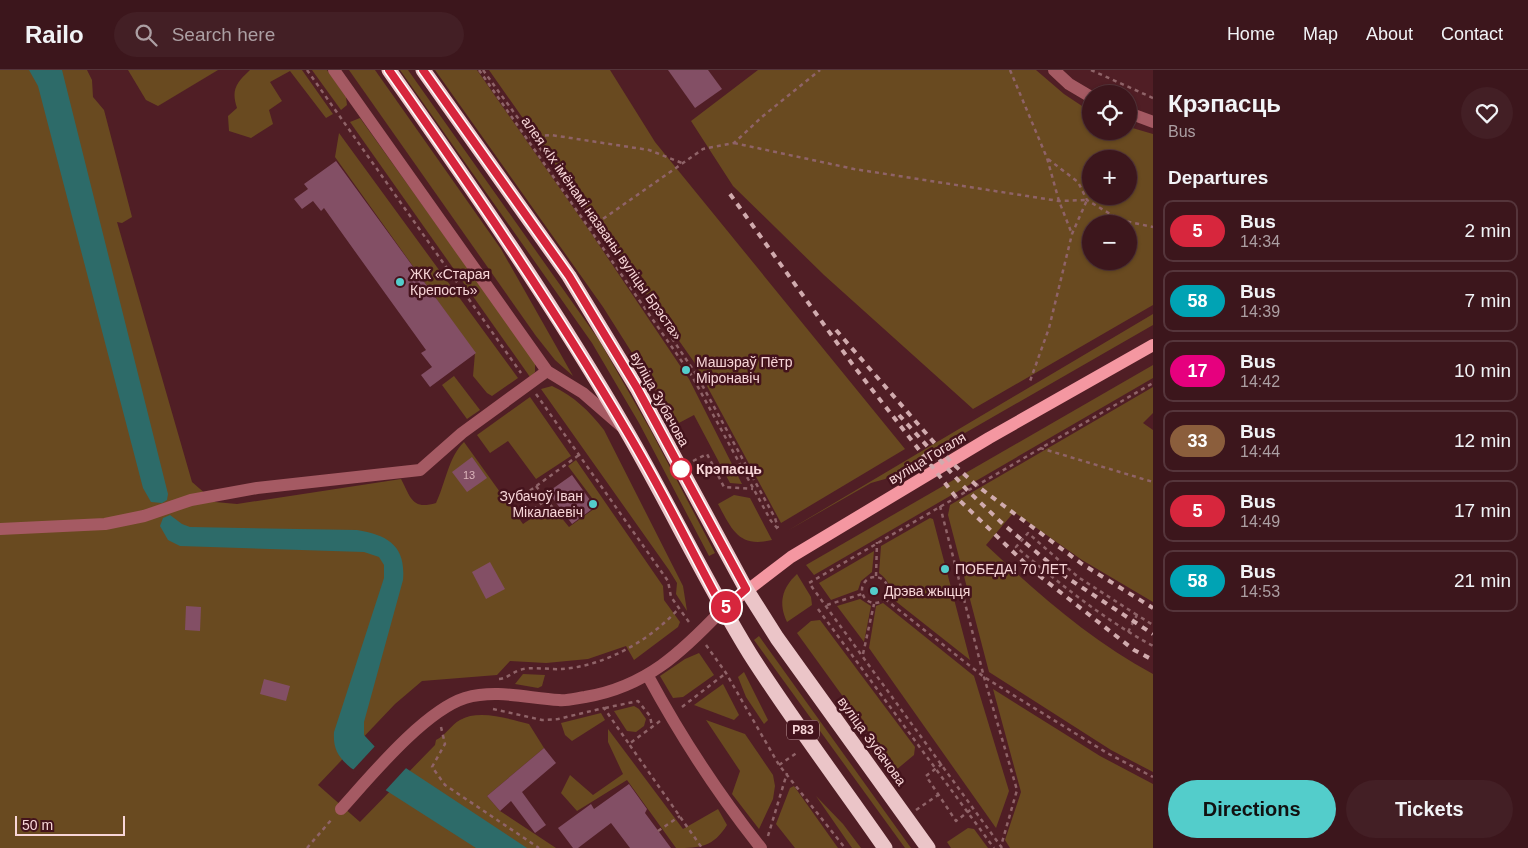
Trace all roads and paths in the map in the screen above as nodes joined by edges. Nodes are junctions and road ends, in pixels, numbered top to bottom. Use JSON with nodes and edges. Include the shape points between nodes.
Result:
{"nodes":[{"id":1,"x":307,"y":70,"type":"edge"},
{"id":2,"x":334,"y":70,"type":"edge"},
{"id":3,"x":389,"y":70,"type":"edge"},
{"id":4,"x":423,"y":70,"type":"edge"},
{"id":5,"x":481,"y":70,"type":"edge"},
{"id":6,"x":820,"y":70,"type":"edge"},
{"id":7,"x":1010,"y":70,"type":"edge"},
{"id":8,"x":1054,"y":70,"type":"edge"},
{"id":9,"x":1091,"y":70,"type":"edge"},
{"id":10,"x":1082,"y":92,"type":"edge"},
{"id":11,"x":1153,"y":98,"type":"edge"},
{"id":12,"x":1137,"y":116,"type":"edge"},
{"id":13,"x":1153,"y":122,"type":"edge"},
{"id":14,"x":528,"y":137,"type":"junction"},
{"id":15,"x":734,"y":143,"type":"junction"},
{"id":16,"x":1047,"y":158,"type":"junction"},
{"id":17,"x":682,"y":163,"type":"junction"},
{"id":18,"x":1082,"y":191,"type":"edge"},
{"id":19,"x":1082,"y":200,"type":"edge"},
{"id":20,"x":1059,"y":201,"type":"junction"},
{"id":21,"x":1084,"y":205,"type":"edge"},
{"id":22,"x":1094,"y":205,"type":"edge"},
{"id":23,"x":595,"y":224,"type":"junction"},
{"id":24,"x":1153,"y":227,"type":"edge"},
{"id":25,"x":590,"y":228,"type":"junction"},
{"id":26,"x":1072,"y":234,"type":"junction"},
{"id":27,"x":1153,"y":345,"type":"edge"},
{"id":28,"x":547,"y":372,"type":"junction"},
{"id":29,"x":1153,"y":383,"type":"edge"},
{"id":30,"x":529,"y":384,"type":"junction"},
{"id":31,"x":1029,"y":384,"type":"dead end"},
{"id":32,"x":627,"y":431,"type":"junction"},
{"id":33,"x":1040,"y":448,"type":"junction"},
{"id":34,"x":707,"y":454,"type":"dead end"},
{"id":35,"x":579,"y":455,"type":"junction"},
{"id":36,"x":1153,"y":482,"type":"edge"},
{"id":37,"x":536,"y":486,"type":"junction"},
{"id":38,"x":753,"y":488,"type":"junction"},
{"id":39,"x":517,"y":500,"type":"dead end"},
{"id":40,"x":546,"y":500,"type":"junction"},
{"id":41,"x":940,"y":506,"type":"junction"},
{"id":42,"x":560,"y":508,"type":"dead end"},
{"id":43,"x":527,"y":514,"type":"dead end"},
{"id":44,"x":0,"y":529,"type":"edge"},
{"id":45,"x":878,"y":542,"type":"junction"},
{"id":46,"x":876,"y":576,"type":"junction"},
{"id":47,"x":746,"y":589,"type":"junction"},
{"id":48,"x":862,"y":594,"type":"junction"},
{"id":49,"x":885,"y":599,"type":"junction"},
{"id":50,"x":874,"y":604,"type":"dead end"},
{"id":51,"x":827,"y":606,"type":"junction"},
{"id":52,"x":679,"y":608,"type":"junction"},
{"id":53,"x":723,"y":609,"type":"junction"},
{"id":54,"x":818,"y":609,"type":"dead end"},
{"id":55,"x":1137,"y":616,"type":"junction"},
{"id":56,"x":688,"y":622,"type":"dead end"},
{"id":57,"x":1153,"y":624,"type":"edge"},
{"id":58,"x":1128,"y":632,"type":"junction"},
{"id":59,"x":1153,"y":646,"type":"edge"},
{"id":60,"x":713,"y":655,"type":"dead end"},
{"id":61,"x":863,"y":655,"type":"junction"},
{"id":62,"x":726,"y":673,"type":"junction"},
{"id":63,"x":648,"y":676,"type":"junction"},
{"id":64,"x":984,"y":677,"type":"junction"},
{"id":65,"x":490,"y":680,"type":"dead end"},
{"id":66,"x":492,"y":708,"type":"dead end"},
{"id":67,"x":604,"y":708,"type":"junction"},
{"id":68,"x":669,"y":715,"type":"junction"},
{"id":69,"x":652,"y":726,"type":"junction"},
{"id":70,"x":436,"y":727,"type":"dead end"},
{"id":71,"x":812,"y":743,"type":"junction"},
{"id":72,"x":629,"y":744,"type":"junction"},
{"id":73,"x":942,"y":764,"type":"junction"},
{"id":74,"x":779,"y":766,"type":"junction"},
{"id":75,"x":936,"y":768,"type":"junction"},
{"id":76,"x":787,"y":773,"type":"junction"},
{"id":77,"x":1153,"y":777,"type":"edge"},
{"id":78,"x":938,"y":795,"type":"junction"},
{"id":79,"x":974,"y":808,"type":"junction"},
{"id":80,"x":341,"y":809,"type":"joint"},
{"id":81,"x":968,"y":812,"type":"junction"},
{"id":82,"x":680,"y":816,"type":"junction"},
{"id":83,"x":906,"y":817,"type":"junction"},
{"id":84,"x":658,"y":831,"type":"dead end"},
{"id":85,"x":764,"y":843,"type":"edge"},
{"id":86,"x":1002,"y":847,"type":"edge"},
{"id":87,"x":307,"y":848,"type":"edge"},
{"id":88,"x":539,"y":848,"type":"edge"},
{"id":89,"x":702,"y":848,"type":"edge"},
{"id":90,"x":845,"y":848,"type":"edge"},
{"id":91,"x":885,"y":848,"type":"edge"},
{"id":92,"x":928,"y":848,"type":"edge"},
{"id":93,"x":994,"y":848,"type":"edge"}],
"edges":[{"from":1,"to":30,"type":"path"},
{"from":2,"to":28,"type":"street"},
{"from":3,"to":32,"type":"highway","number":"Р83","via":[[498,227]]},
{"from":4,"to":47,"type":"highway","name":"вуліца Зубачова","number":"Р83","via":[[569,276],[637,388]]},
{"from":5,"to":14,"type":"path"},
{"from":6,"to":15,"type":"path"},
{"from":7,"to":16,"type":"path"},
{"from":8,"to":10,"type":"street"},
{"from":9,"to":11,"type":"path"},
{"from":12,"to":13,"type":"street"},
{"from":14,"to":17,"type":"path","via":[[551,135],[649,150]]},
{"from":14,"to":23,"type":"path"},
{"from":14,"to":25,"type":"path","name":"алея «Іх імёнамі названы вуліцы Брэста»"},
{"from":15,"to":17,"type":"path","via":[[703,148]]},
{"from":15,"to":20,"type":"path","via":[[854,169]]},
{"from":16,"to":18,"type":"path","via":[[1078,182]]},
{"from":16,"to":20,"type":"path"},
{"from":17,"to":23,"type":"path"},
{"from":19,"to":20,"type":"path"},
{"from":20,"to":26,"type":"path"},
{"from":21,"to":26,"type":"path"},
{"from":22,"to":24,"type":"path","via":[[1120,220]]},
{"from":23,"to":25,"type":"path"},
{"from":23,"to":38,"type":"path","name":"алея «Іх імёнамі названы вуліцы Брэста»","via":[[696,374],[778,529],[770,521]]},
{"from":25,"to":38,"type":"path","name":"алея «Іх імёнамі названы вуліцы Брэста»","via":[[692,376]]},
{"from":26,"to":31,"type":"path","via":[[1049,328]]},
{"from":27,"to":47,"type":"main road","name":"вуліца Гогаля","via":[[989,438],[791,557]]},
{"from":28,"to":30,"type":"street"},
{"from":28,"to":32,"type":"street","via":[[583,393]]},
{"from":29,"to":33,"type":"path"},
{"from":30,"to":35,"type":"path"},
{"from":30,"to":44,"type":"street","via":[[462,433],[420,470],[257,488],[190,500],[144,516],[105,524]]},
{"from":32,"to":53,"type":"highway","number":"Р83"},
{"from":33,"to":36,"type":"path"},
{"from":33,"to":41,"type":"path"},
{"from":34,"to":38,"type":"path","via":[[724,487]]},
{"from":35,"to":37,"type":"path"},
{"from":35,"to":52,"type":"path","via":[[668,581],[671,596]]},
{"from":37,"to":39,"type":"path"},
{"from":37,"to":40,"type":"path"},
{"from":40,"to":42,"type":"path","via":[[556,512]]},
{"from":40,"to":43,"type":"path"},
{"from":41,"to":45,"type":"path"},
{"from":41,"to":64,"type":"path"},
{"from":45,"to":46,"type":"path"},
{"from":45,"to":51,"type":"path","via":[[809,583]]},
{"from":46,"to":48,"type":"path","via":[[863,584]]},
{"from":46,"to":49,"type":"path","via":[[888,585]]},
{"from":47,"to":53,"type":"main road","name":"вуліца Гогаля"},
{"from":47,"to":83,"type":"highway","name":"вуліца Зубачова","number":"Р83","via":[[777,638]]},
{"from":48,"to":49,"type":"path","via":[[874,603]]},
{"from":48,"to":51,"type":"path"},
{"from":49,"to":64,"type":"path"},
{"from":50,"to":61,"type":"path"},
{"from":51,"to":61,"type":"path"},
{"from":52,"to":56,"type":"path"},
{"from":52,"to":65,"type":"path","via":[[670,619],[625,650],[592,664],[563,669],[520,670],[508,678]]},
{"from":53,"to":63,"type":"street","via":[[698,635]]},
{"from":53,"to":71,"type":"highway","number":"Р83"},
{"from":54,"to":75,"type":"path"},
{"from":55,"to":57,"type":"path"},
{"from":55,"to":58,"type":"path"},
{"from":55,"to":58,"type":"path","via":[[1078,577],[1028,533],[1016,546],[1067,590]]},
{"from":58,"to":59,"type":"path"},
{"from":60,"to":62,"type":"path"},
{"from":61,"to":73,"type":"path"},
{"from":62,"to":68,"type":"path"},
{"from":62,"to":74,"type":"path"},
{"from":63,"to":68,"type":"street"},
{"from":63,"to":80,"type":"street","via":[[624,688],[561,701],[499,693],[464,698],[423,723]]},
{"from":64,"to":77,"type":"path","via":[[1107,753]]},
{"from":64,"to":86,"type":"path","via":[[1016,790]]},
{"from":66,"to":67,"type":"path","via":[[542,720],[558,720]]},
{"from":67,"to":69,"type":"path","via":[[638,701],[650,716]]},
{"from":67,"to":72,"type":"path"},
{"from":68,"to":69,"type":"path"},
{"from":68,"to":85,"type":"street","via":[[725,802]]},
{"from":69,"to":72,"type":"path"},
{"from":70,"to":88,"type":"path","via":[[441,724],[445,744],[432,767],[445,785]]},
{"from":71,"to":74,"type":"path"},
{"from":71,"to":91,"type":"highway","number":"Р83"},
{"from":72,"to":82,"type":"path"},
{"from":73,"to":75,"type":"path"},
{"from":73,"to":79,"type":"path"},
{"from":74,"to":76,"type":"path"},
{"from":75,"to":78,"type":"path","via":[[926,776]]},
{"from":75,"to":81,"type":"path"},
{"from":76,"to":85,"type":"path"},
{"from":76,"to":90,"type":"path"},
{"from":78,"to":81,"type":"path","via":[[956,821]]},
{"from":78,"to":83,"type":"path"},
{"from":79,"to":81,"type":"path"},
{"from":79,"to":86,"type":"path"},
{"from":80,"to":87,"type":"path"},
{"from":81,"to":93,"type":"path"},
{"from":82,"to":84,"type":"path"},
{"from":82,"to":89,"type":"path"},
{"from":83,"to":92,"type":"highway","name":"вуліца Зубачова","number":"Р83"}]}
